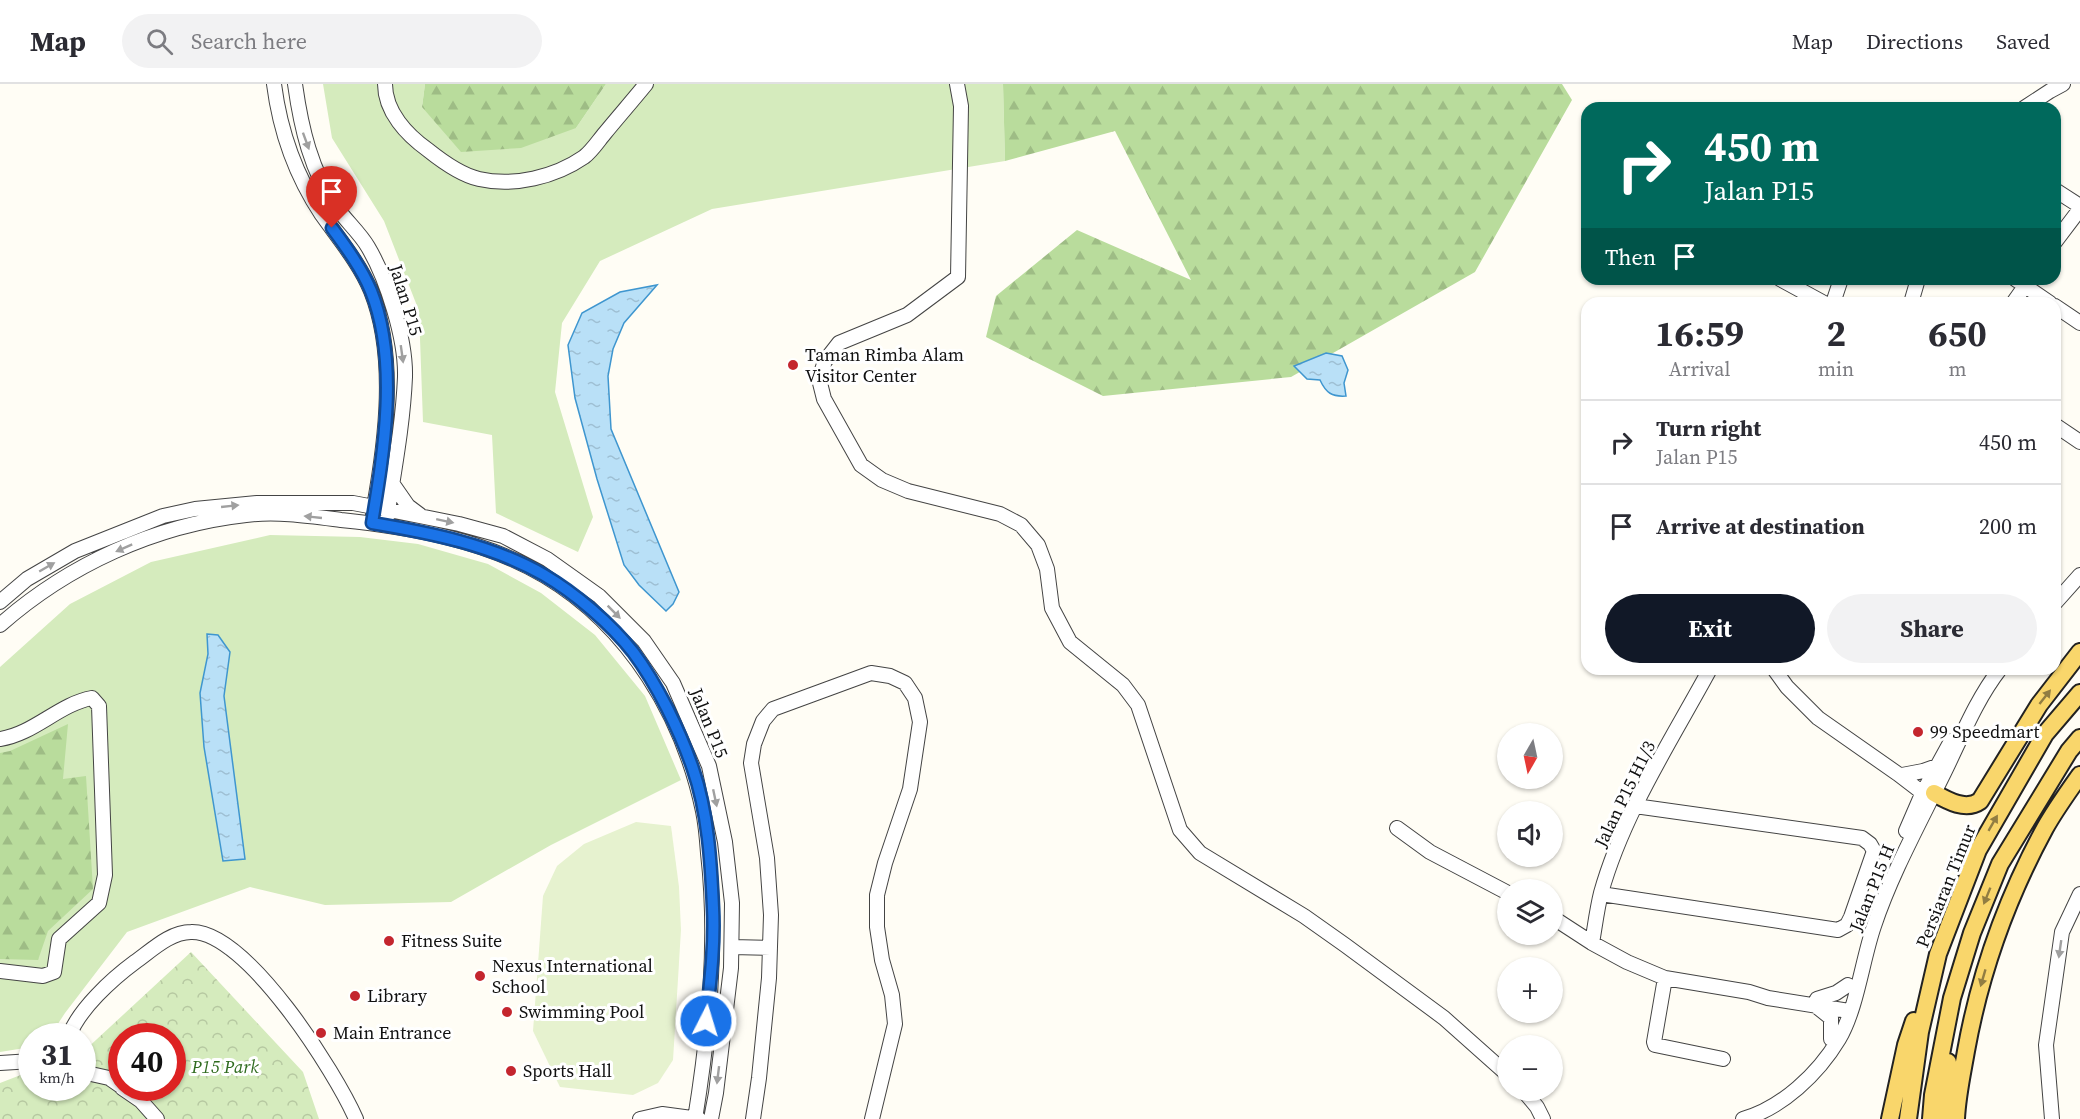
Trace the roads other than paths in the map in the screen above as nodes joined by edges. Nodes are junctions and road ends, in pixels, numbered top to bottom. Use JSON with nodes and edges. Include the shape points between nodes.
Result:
{"nodes":[{"id":1,"x":274,"y":84,"type":"edge"},
{"id":2,"x":295,"y":84,"type":"edge"},
{"id":3,"x":385,"y":84,"type":"edge"},
{"id":4,"x":646,"y":84,"type":"edge"},
{"id":5,"x":957,"y":84,"type":"edge"},
{"id":6,"x":2063,"y":84,"type":"edge"},
{"id":7,"x":2033,"y":102,"type":"edge"},
{"id":8,"x":2061,"y":194,"type":"edge"},
{"id":9,"x":2080,"y":208,"type":"edge"},
{"id":10,"x":2061,"y":234,"type":"edge"},
{"id":11,"x":1791,"y":285,"type":"edge"},
{"id":12,"x":2028,"y":285,"type":"edge"},
{"id":13,"x":1813,"y":297,"type":"edge"},
{"id":14,"x":2043,"y":297,"type":"edge"},
{"id":15,"x":2061,"y":310,"type":"edge"},
{"id":16,"x":2080,"y":323,"type":"edge"},
{"id":17,"x":2061,"y":429,"type":"edge"},
{"id":18,"x":2080,"y":442,"type":"edge"},
{"id":19,"x":386,"y":483,"type":"junction"},
{"id":20,"x":353,"y":503,"type":"junction"},
{"id":21,"x":381,"y":508,"type":"junction"},
{"id":22,"x":163,"y":516,"type":"junction"},
{"id":23,"x":420,"y":516,"type":"junction"},
{"id":24,"x":378,"y":524,"type":"junction"},
{"id":25,"x":168,"y":530,"type":"junction"},
{"id":26,"x":2080,"y":575,"type":"edge"},
{"id":27,"x":2061,"y":596,"type":"edge"},
{"id":28,"x":0,"y":602,"type":"edge"},
{"id":29,"x":0,"y":625,"type":"edge"},
{"id":30,"x":2080,"y":652,"type":"edge"},
{"id":31,"x":1707,"y":675,"type":"edge"},
{"id":32,"x":1779,"y":675,"type":"edge"},
{"id":33,"x":1996,"y":675,"type":"edge"},
{"id":34,"x":1986,"y":690,"type":"junction"},
{"id":35,"x":2080,"y":693,"type":"edge"},
{"id":36,"x":2080,"y":738,"type":"edge"},
{"id":37,"x":0,"y":739,"type":"edge"},
{"id":38,"x":709,"y":766,"type":"junction"},
{"id":39,"x":1936,"y":766,"type":"junction"},
{"id":40,"x":693,"y":769,"type":"junction"},
{"id":41,"x":1901,"y":775,"type":"junction"},
{"id":42,"x":2080,"y":775,"type":"edge"},
{"id":43,"x":1931,"y":794,"type":"junction"},
{"id":44,"x":1635,"y":806,"type":"junction"},
{"id":45,"x":1915,"y":809,"type":"junction"},
{"id":46,"x":1397,"y":828,"type":"dead end"},
{"id":47,"x":1497,"y":886,"type":"edge"},
{"id":48,"x":1601,"y":894,"type":"junction"},
{"id":49,"x":2080,"y":894,"type":"edge"},
{"id":50,"x":1563,"y":924,"type":"edge"},
{"id":51,"x":1592,"y":943,"type":"junction"},
{"id":52,"x":732,"y":946,"type":"junction"},
{"id":53,"x":770,"y":948,"type":"junction"},
{"id":54,"x":1938,"y":954,"type":"junction"},
{"id":55,"x":0,"y":971,"type":"edge"},
{"id":56,"x":1665,"y":978,"type":"junction"},
{"id":57,"x":1848,"y":985,"type":"junction"},
{"id":58,"x":1952,"y":998,"type":"junction"},
{"id":59,"x":1816,"y":1003,"type":"junction"},
{"id":60,"x":1846,"y":1007,"type":"junction"},
{"id":61,"x":76,"y":1023,"type":"edge"},
{"id":62,"x":1831,"y":1039,"type":"junction"},
{"id":63,"x":1723,"y":1059,"type":"dead end"},
{"id":64,"x":18,"y":1062,"type":"edge"},
{"id":65,"x":0,"y":1063,"type":"edge"},
{"id":66,"x":1497,"y":1065,"type":"edge"},
{"id":67,"x":699,"y":1095,"type":"junction"},
{"id":68,"x":1790,"y":1095,"type":"junction"},
{"id":69,"x":141,"y":1101,"type":"edge"},
{"id":70,"x":1528,"y":1101,"type":"edge"},
{"id":71,"x":1532,"y":1101,"type":"edge"},
{"id":72,"x":664,"y":1116,"type":"edge"},
{"id":73,"x":157,"y":1119,"type":"edge"},
{"id":74,"x":356,"y":1119,"type":"edge"},
{"id":75,"x":640,"y":1119,"type":"edge"},
{"id":76,"x":696,"y":1119,"type":"edge"},
{"id":77,"x":711,"y":1119,"type":"edge"},
{"id":78,"x":753,"y":1119,"type":"edge"},
{"id":79,"x":872,"y":1119,"type":"edge"},
{"id":80,"x":1534,"y":1119,"type":"edge"},
{"id":81,"x":1543,"y":1119,"type":"edge"},
{"id":82,"x":1743,"y":1119,"type":"edge"},
{"id":83,"x":1890,"y":1119,"type":"edge"},
{"id":84,"x":1908,"y":1119,"type":"edge"},
{"id":85,"x":1931,"y":1119,"type":"edge"},
{"id":86,"x":1946,"y":1119,"type":"edge"},
{"id":87,"x":1956,"y":1119,"type":"edge"},
{"id":88,"x":2052,"y":1119,"type":"edge"}],
"edges":[{"from":1,"to":19,"type":"street","name":"Jalan P15","via":[[286,144],[305,185],[371,290],[383,333]]},
{"from":2,"to":19,"type":"street","name":"Jalan P15","one_way":true,"via":[[302,129],[317,171],[336,207],[368,245],[386,283],[394,313],[405,375]]},
{"from":3,"to":4,"type":"street","via":[[392,113],[413,139],[454,168],[478,179],[501,181],[556,172],[586,156]]},
{"from":5,"to":66,"type":"street","via":[[961,106],[958,277],[907,315],[839,343],[825,361],[819,379],[824,399],[861,465],[882,480],[1000,513],[1021,525],[1038,545],[1047,569],[1052,608],[1070,642],[1123,685],[1138,705],[1180,830],[1200,853],[1345,945],[1444,1018]]},
{"from":6,"to":7,"type":"street"},
{"from":8,"to":9,"type":"street"},
{"from":9,"to":10,"type":"street"},
{"from":11,"to":13,"type":"street"},
{"from":12,"to":14,"type":"street"},
{"from":15,"to":16,"type":"street"},
{"from":17,"to":18,"type":"street"},
{"from":19,"to":20,"type":"street"},
{"from":19,"to":21,"type":"street","name":"Jalan P15"},
{"from":19,"to":23,"type":"street"},
{"from":20,"to":21,"type":"street"},
{"from":22,"to":20,"type":"street","one_way":true,"via":[[257,502]]},
{"from":21,"to":23,"type":"street","name":"Jalan P15"},
{"from":21,"to":24,"type":"street"},
{"from":22,"to":25,"type":"street"},
{"from":28,"to":22,"type":"street","one_way":true,"via":[[27,579],[75,551]]},
{"from":23,"to":38,"type":"street","name":"Jalan P15","one_way":true,"via":[[503,536],[547,559],[599,596],[644,641],[673,683]]},
{"from":24,"to":25,"type":"street","name":"Jalan P15","one_way":true,"via":[[248,514]]},
{"from":24,"to":40,"type":"street","name":"Jalan P15","via":[[494,552],[574,595],[633,652],[655,687]]},
{"from":25,"to":29,"type":"street","name":"Jalan P15","one_way":true,"via":[[58,581]]},
{"from":26,"to":27,"type":"street"},
{"from":43,"to":30,"type":"main road","one_way":true,"via":[[1964,806],[1980,801],[2039,705]]},
{"from":31,"to":44,"type":"street","name":"Jalan P15 H1/3"},
{"from":32,"to":41,"type":"street","via":[[1818,718]]},
{"from":33,"to":34,"type":"street","name":"Jalan P15 H"},
{"from":34,"to":39,"type":"street","name":"Jalan P15 H","via":[[1973,703]]},
{"from":34,"to":43,"type":"street","name":"Jalan P15 H"},
{"from":54,"to":35,"type":"main road","name":"Persiaran Timur","one_way":true,"via":[[1978,850],[2045,734]]},
{"from":36,"to":58,"type":"main road","one_way":true,"via":[[2000,864],[1972,933]]},
{"from":37,"to":55,"type":"street","via":[[42,723],[78,701],[92,698],[99,706],[105,875],[99,903],[59,939],[54,972],[43,976]]},
{"from":38,"to":40,"type":"street"},
{"from":38,"to":52,"type":"street","name":"Jalan P15","one_way":true,"via":[[725,842]]},
{"from":39,"to":41,"type":"street"},
{"from":39,"to":43,"type":"street","name":"Jalan P15 H"},
{"from":40,"to":67,"type":"street","name":"Jalan P15","via":[[704,814],[713,910]]},
{"from":41,"to":43,"type":"street"},
{"from":41,"to":45,"type":"street"},
{"from":42,"to":87,"type":"main road","one_way":true,"via":[[2046,827],[2013,893],[1992,948],[1972,1016]]},
{"from":43,"to":45,"type":"street","name":"Jalan P15 H"},
{"from":43,"to":60,"type":"street","name":"Jalan P15 H","via":[[1874,926]]},
{"from":44,"to":48,"type":"street","name":"Jalan P15 H1/3"},
{"from":44,"to":48,"type":"street","via":[[1862,838],[1874,851],[1851,917],[1838,930]]},
{"from":45,"to":57,"type":"street","name":"Jalan P15 H","via":[[1867,923]]},
{"from":46,"to":47,"type":"street","via":[[1430,852]]},
{"from":48,"to":51,"type":"street","name":"Jalan P15 H1/3"},
{"from":49,"to":88,"type":"street","one_way":true,"via":[[2062,932],[2046,1045]]},
{"from":50,"to":51,"type":"street"},
{"from":51,"to":56,"type":"street"},
{"from":52,"to":53,"type":"street"},
{"from":52,"to":77,"type":"street","name":"Jalan P15","one_way":true},
{"from":53,"to":78,"type":"street"},
{"from":53,"to":79,"type":"street","via":[[768,866],[751,763],[763,721],[773,709],[871,673],[905,683],[915,698],[920,722],[910,789],[878,895],[877,927],[895,1024]]},
{"from":54,"to":83,"type":"main road","via":[[1906,1045]]},
{"from":54,"to":84,"type":"main road","name":"Persiaran Timur","via":[[1920,1032]]},
{"from":56,"to":59,"type":"street","via":[[1770,992]]},
{"from":56,"to":63,"type":"street","via":[[1655,1045]]},
{"from":57,"to":59,"type":"street"},
{"from":57,"to":60,"type":"street","name":"Jalan P15 H"},
{"from":58,"to":85,"type":"main road"},
{"from":58,"to":86,"type":"main road"},
{"from":59,"to":60,"type":"street"},
{"from":59,"to":62,"type":"street","via":[[1831,1018]]},
{"from":60,"to":62,"type":"street","name":"Jalan P15 H"},
{"from":60,"to":68,"type":"street","name":"Jalan P15 H","via":[[1840,1037]]},
{"from":61,"to":74,"type":"street","via":[[128,967],[176,935],[201,932],[237,954],[278,995],[315,1044]]},
{"from":62,"to":68,"type":"street","name":"Jalan P15 H"},
{"from":64,"to":65,"type":"street"},
{"from":67,"to":72,"type":"street"},
{"from":67,"to":76,"type":"street","name":"Jalan P15"},
{"from":68,"to":82,"type":"street","name":"Jalan P15 H"},
{"from":69,"to":73,"type":"street"},
{"from":70,"to":80,"type":"street"},
{"from":71,"to":81,"type":"street"},
{"from":72,"to":75,"type":"street"},
{"from":72,"to":76,"type":"street"}]}
